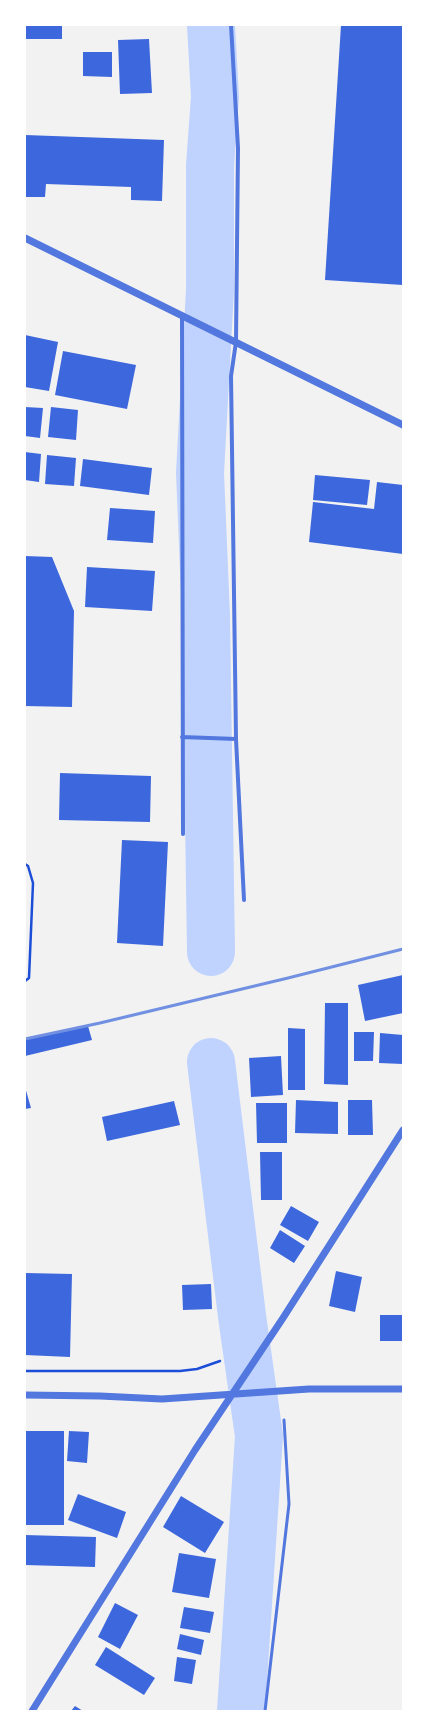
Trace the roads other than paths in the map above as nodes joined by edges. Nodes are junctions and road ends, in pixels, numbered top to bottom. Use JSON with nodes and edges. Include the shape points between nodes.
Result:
{"nodes":[{"id":1,"x":231,"y":25,"type":"edge"},
{"id":2,"x":25,"y":238,"type":"edge"},
{"id":3,"x":182,"y":317,"type":"junction"},
{"id":4,"x":236,"y":342,"type":"junction"},
{"id":5,"x":403,"y":426,"type":"edge"},
{"id":6,"x":182,"y":737,"type":"junction"},
{"id":7,"x":236,"y":739,"type":"junction"},
{"id":8,"x":183,"y":834,"type":"dead end"},
{"id":9,"x":244,"y":900,"type":"dead end"},
{"id":10,"x":403,"y":1130,"type":"edge"},
{"id":11,"x":403,"y":1389,"type":"edge"},
{"id":12,"x":25,"y":1395,"type":"edge"},
{"id":13,"x":232,"y":1395,"type":"junction"},
{"id":14,"x":284,"y":1420,"type":"dead end"},
{"id":15,"x":32,"y":1711,"type":"edge"},
{"id":16,"x":264,"y":1711,"type":"edge"}],
"edges":[{"from":1,"to":4,"type":"street","via":[[238,148]]},
{"from":2,"to":3,"type":"street"},
{"from":3,"to":4,"type":"street"},
{"from":3,"to":6,"type":"street"},
{"from":4,"to":5,"type":"street"},
{"from":4,"to":7,"type":"street","via":[[231,376]]},
{"from":6,"to":7,"type":"street"},
{"from":6,"to":8,"type":"street"},
{"from":7,"to":9,"type":"street"},
{"from":10,"to":13,"type":"street"},
{"from":11,"to":13,"type":"street","via":[[309,1389]]},
{"from":12,"to":13,"type":"street","via":[[162,1399]]},
{"from":13,"to":15,"type":"street"},
{"from":14,"to":16,"type":"lane","via":[[288,1504]]}]}
